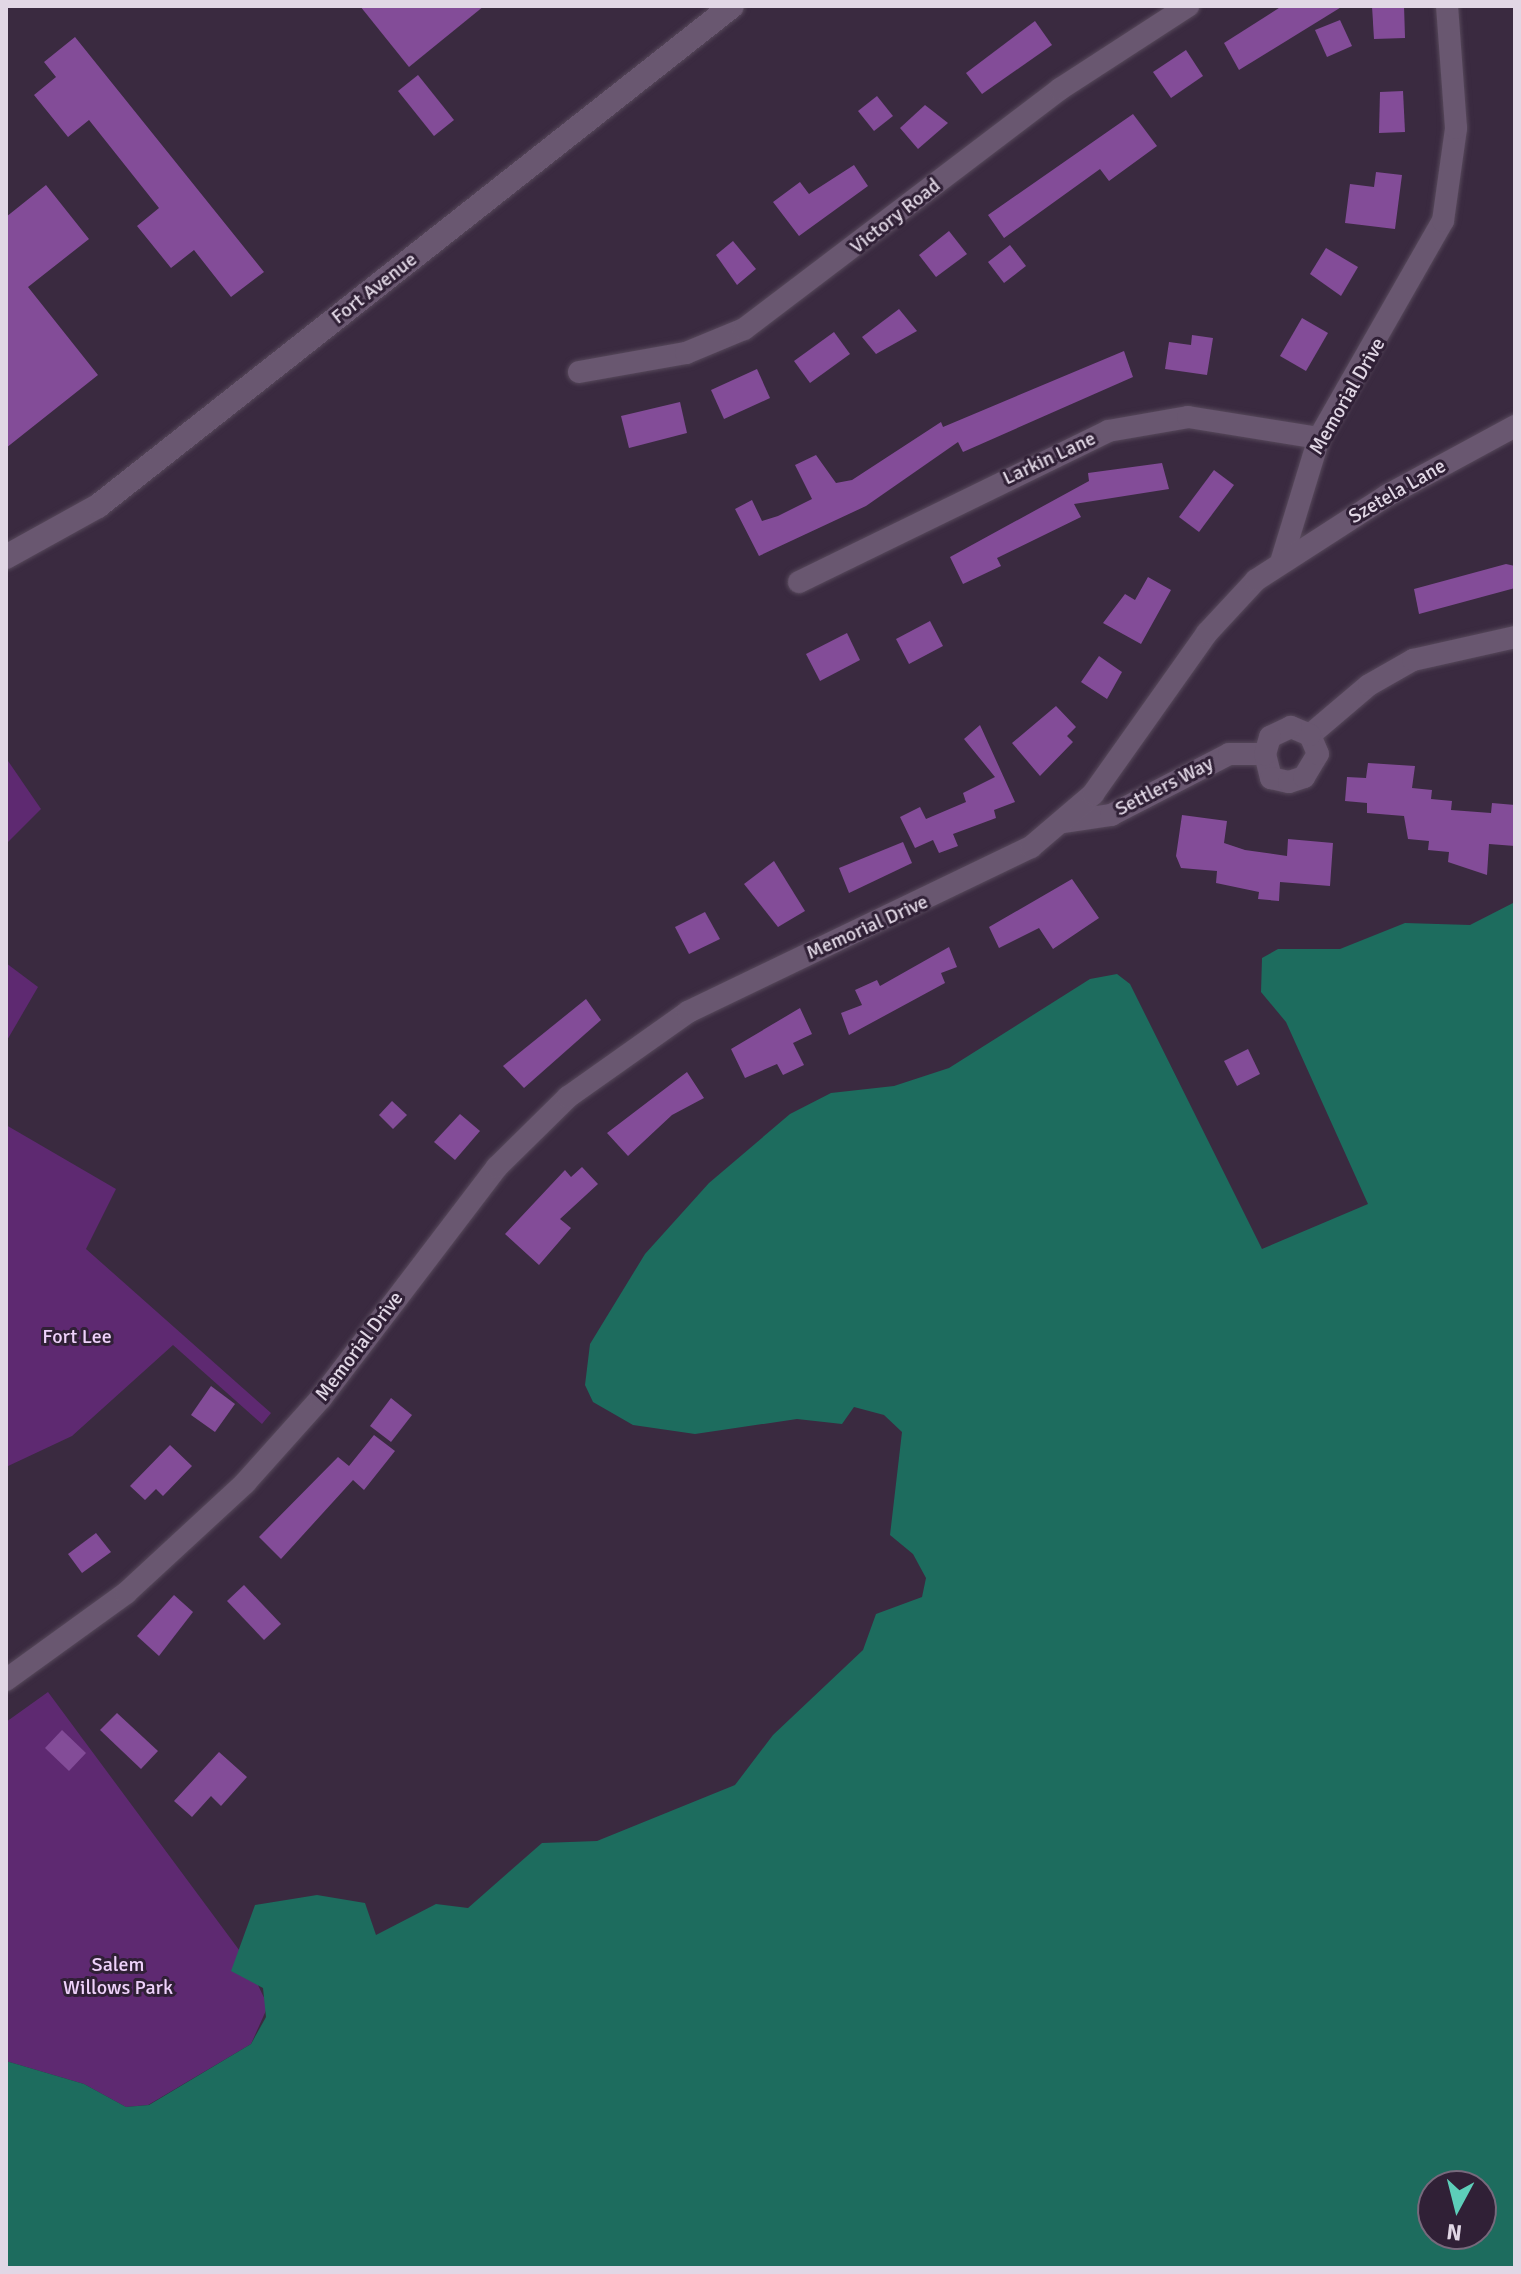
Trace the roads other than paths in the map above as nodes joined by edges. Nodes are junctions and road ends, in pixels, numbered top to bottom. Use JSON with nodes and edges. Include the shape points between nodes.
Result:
{"nodes":[{"id":1,"x":732,"y":6,"type":"edge"},
{"id":2,"x":1188,"y":6,"type":"edge"},
{"id":3,"x":1447,"y":6,"type":"edge"},
{"id":4,"x":579,"y":372,"type":"dead end"},
{"id":5,"x":1515,"y":426,"type":"edge"},
{"id":6,"x":1319,"y":438,"type":"junction"},
{"id":7,"x":6,"y":557,"type":"edge"},
{"id":8,"x":1282,"y":559,"type":"junction"},
{"id":9,"x":799,"y":582,"type":"dead end"},
{"id":10,"x":1515,"y":637,"type":"edge"},
{"id":11,"x":1310,"y":735,"type":"junction"},
{"id":12,"x":1265,"y":754,"type":"junction"},
{"id":13,"x":1063,"y":822,"type":"junction"},
{"id":14,"x":6,"y":1680,"type":"edge"}],
"edges":[{"from":1,"to":7,"type":"street","name":"Fort Avenue","via":[[98,506]]},
{"from":2,"to":4,"type":"street","name":"Victory Road","via":[[1060,89],[744,329],[686,353]]},
{"from":3,"to":6,"type":"street","name":"Memorial Drive","via":[[1456,128],[1443,221]]},
{"from":5,"to":8,"type":"street","name":"Szetela Lane"},
{"from":6,"to":8,"type":"street","name":"Memorial Drive"},
{"from":6,"to":9,"type":"street","name":"Larkin Lane","via":[[1188,417],[1108,431]]},
{"from":8,"to":13,"type":"street","name":"Memorial Drive","via":[[1207,633],[1118,762]]},
{"from":10,"to":11,"type":"street","via":[[1389,672]]},
{"from":11,"to":12,"type":"street","via":[[1279,731]]},
{"from":11,"to":12,"type":"street","via":[[1318,754],[1304,777],[1271,778]]},
{"from":12,"to":13,"type":"street","name":"Settlers Way","via":[[1229,754],[1111,815]]},
{"from":13,"to":14,"type":"street","name":"Memorial Drive","via":[[996,867],[688,1012],[568,1097],[497,1167],[321,1398],[245,1483],[126,1593]]}]}
